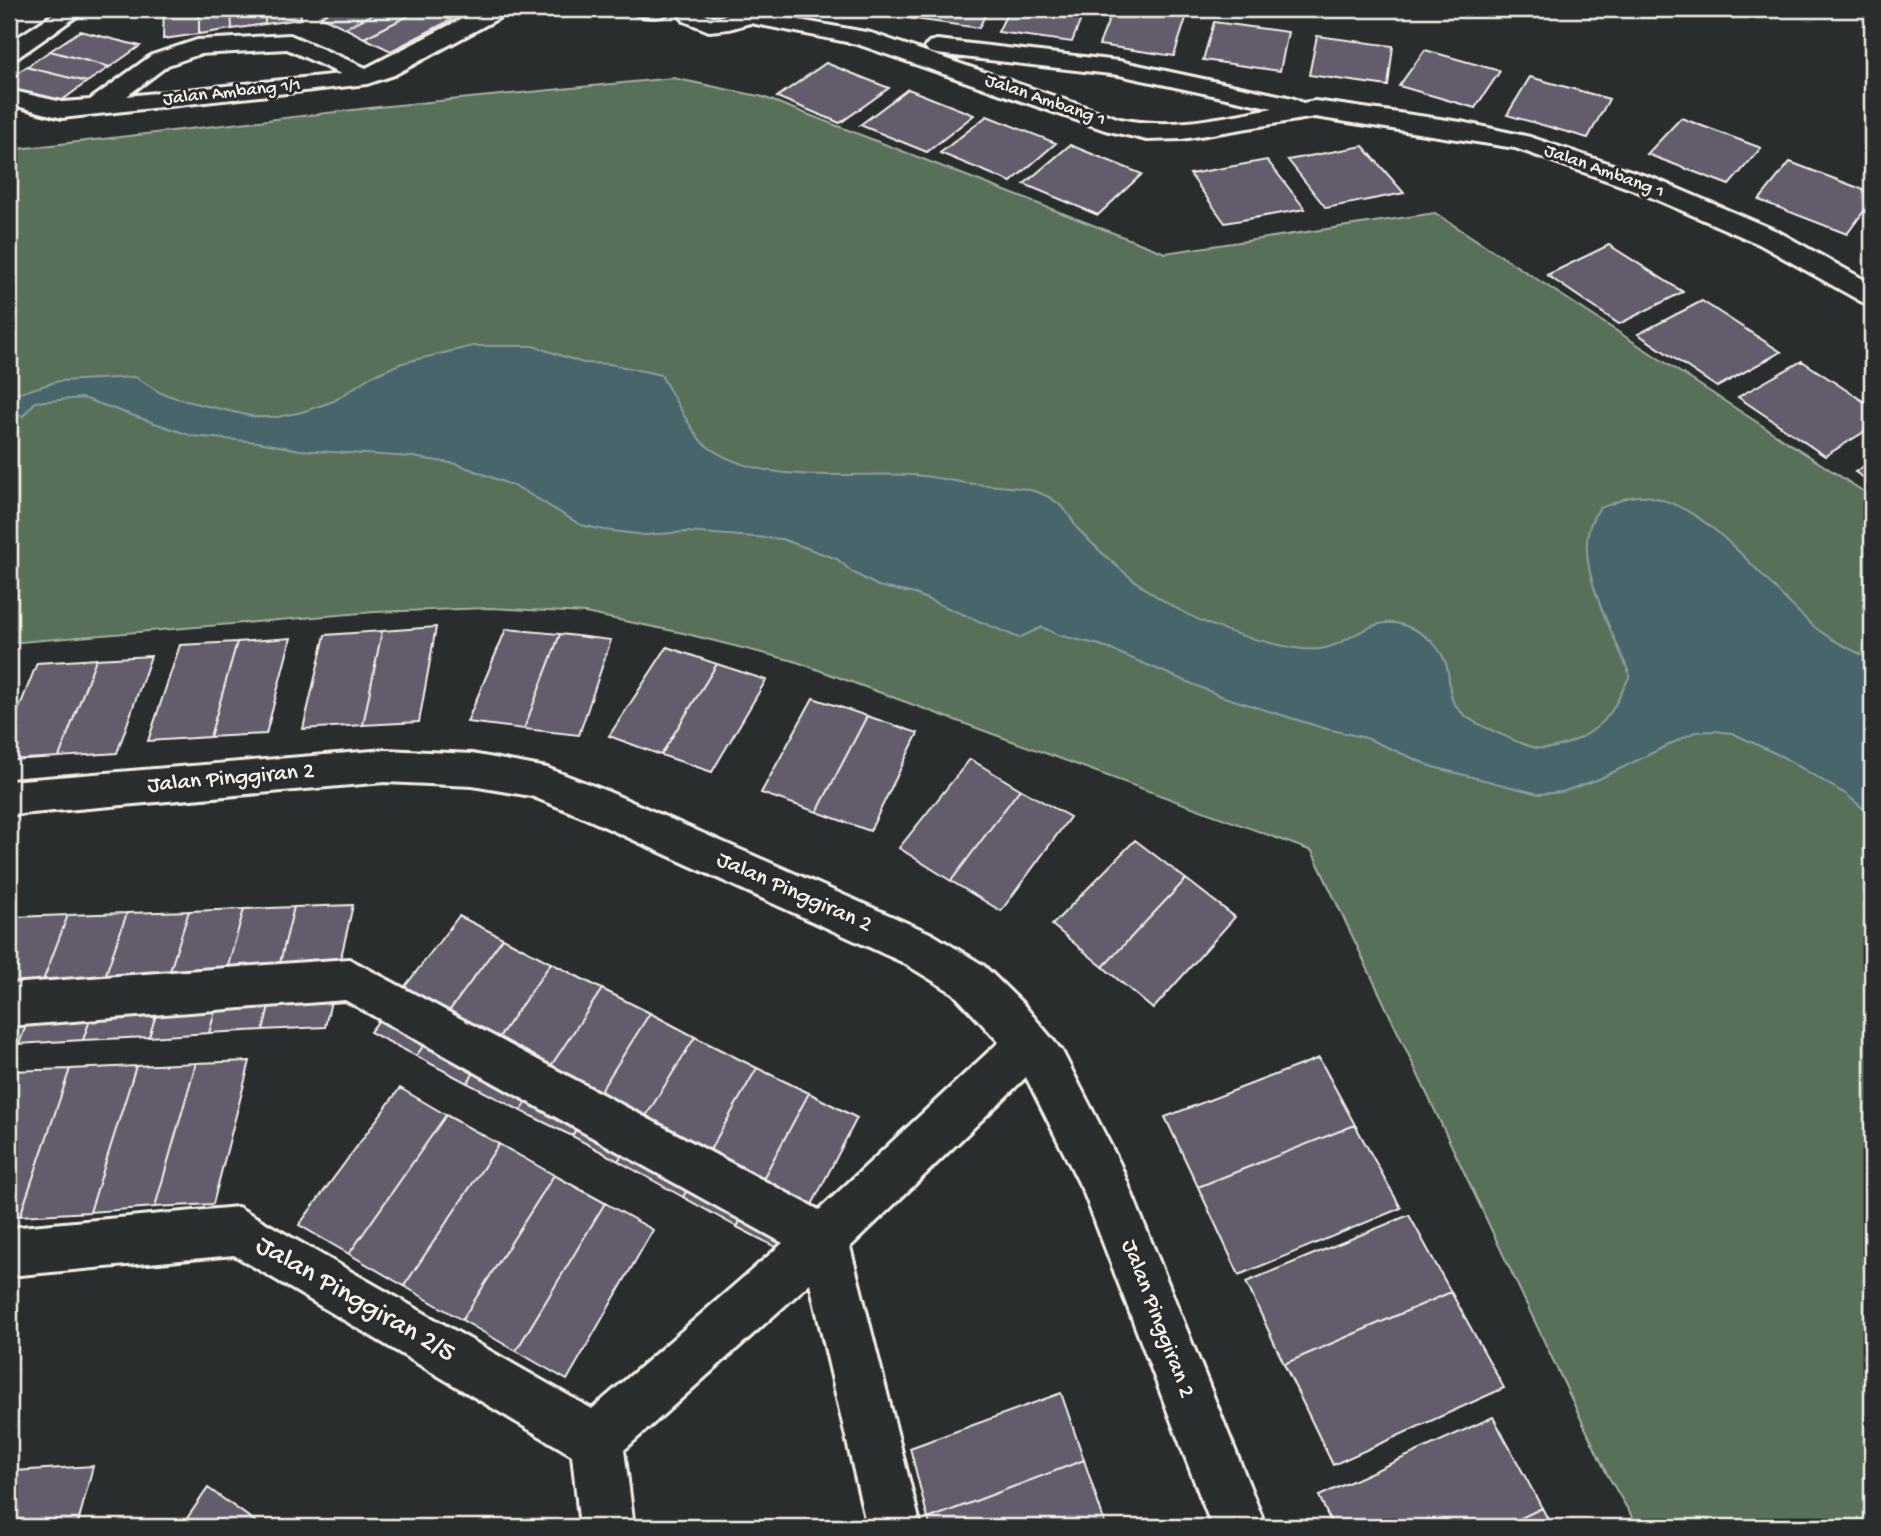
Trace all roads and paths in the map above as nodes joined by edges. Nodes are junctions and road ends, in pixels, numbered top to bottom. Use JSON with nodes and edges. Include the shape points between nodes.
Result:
{"nodes":[{"id":1,"x":76,"y":9,"type":"edge"},
{"id":2,"x":453,"y":9,"type":"edge"},
{"id":3,"x":644,"y":9,"type":"edge"},
{"id":4,"x":662,"y":9,"type":"edge"},
{"id":5,"x":687,"y":9,"type":"edge"},
{"id":6,"x":751,"y":12,"type":"edge"},
{"id":7,"x":487,"y":15,"type":"edge"},
{"id":8,"x":863,"y":38,"type":"junction"},
{"id":9,"x":9,"y":53,"type":"edge"},
{"id":10,"x":367,"y":76,"type":"junction"},
{"id":11,"x":9,"y":97,"type":"edge"},
{"id":12,"x":97,"y":106,"type":"junction"},
{"id":13,"x":1315,"y":109,"type":"junction"},
{"id":14,"x":1872,"y":296,"type":"edge"},
{"id":15,"x":9,"y":798,"type":"edge"},
{"id":16,"x":9,"y":1005,"type":"edge"},
{"id":17,"x":1028,"y":1044,"type":"junction"},
{"id":18,"x":824,"y":1238,"type":"junction"},
{"id":19,"x":9,"y":1252,"type":"edge"},
{"id":20,"x":596,"y":1440,"type":"junction"},
{"id":21,"x":607,"y":1527,"type":"edge"},
{"id":22,"x":894,"y":1527,"type":"edge"},
{"id":23,"x":1239,"y":1527,"type":"edge"}],
"edges":[{"from":1,"to":9,"type":"street"},
{"from":2,"to":7,"type":"street"},
{"from":3,"to":4,"type":"street"},
{"from":5,"to":6,"type":"street","via":[[689,15],[710,24],[738,21]]},
{"from":6,"to":8,"type":"street","name":"Jalan Ambang 1","via":[[774,24]]},
{"from":7,"to":10,"type":"street","name":"Jalan Ambang 1/1"},
{"from":8,"to":13,"type":"street","name":"Jalan Ambang 1","via":[[1119,68]]},
{"from":8,"to":13,"type":"street","name":"Jalan Ambang 1","via":[[1147,132],[1182,131]]},
{"from":10,"to":12,"type":"street","name":"Jalan Ambang 1/1"},
{"from":10,"to":12,"type":"street","name":"Jalan Ambang 1/1","via":[[290,42],[197,47],[160,60]]},
{"from":11,"to":12,"type":"street","name":"Jalan Ambang 1/1","via":[[62,110]]},
{"from":13,"to":14,"type":"street","name":"Jalan Ambang 1","via":[[1521,142],[1646,185],[1757,233]]},
{"from":15,"to":17,"type":"street","name":"Jalan Pinggiran 2","via":[[385,766],[472,770],[533,780],[917,948],[968,979]]},
{"from":16,"to":18,"type":"street","via":[[349,979]]},
{"from":17,"to":18,"type":"street"},
{"from":17,"to":23,"type":"street","name":"Jalan Pinggiran 2","via":[[1045,1067],[1103,1181]]},
{"from":18,"to":20,"type":"street"},
{"from":18,"to":22,"type":"street"},
{"from":19,"to":20,"type":"street","name":"Jalan Pinggiran 2/5","via":[[238,1231]]},
{"from":20,"to":21,"type":"street"}]}
